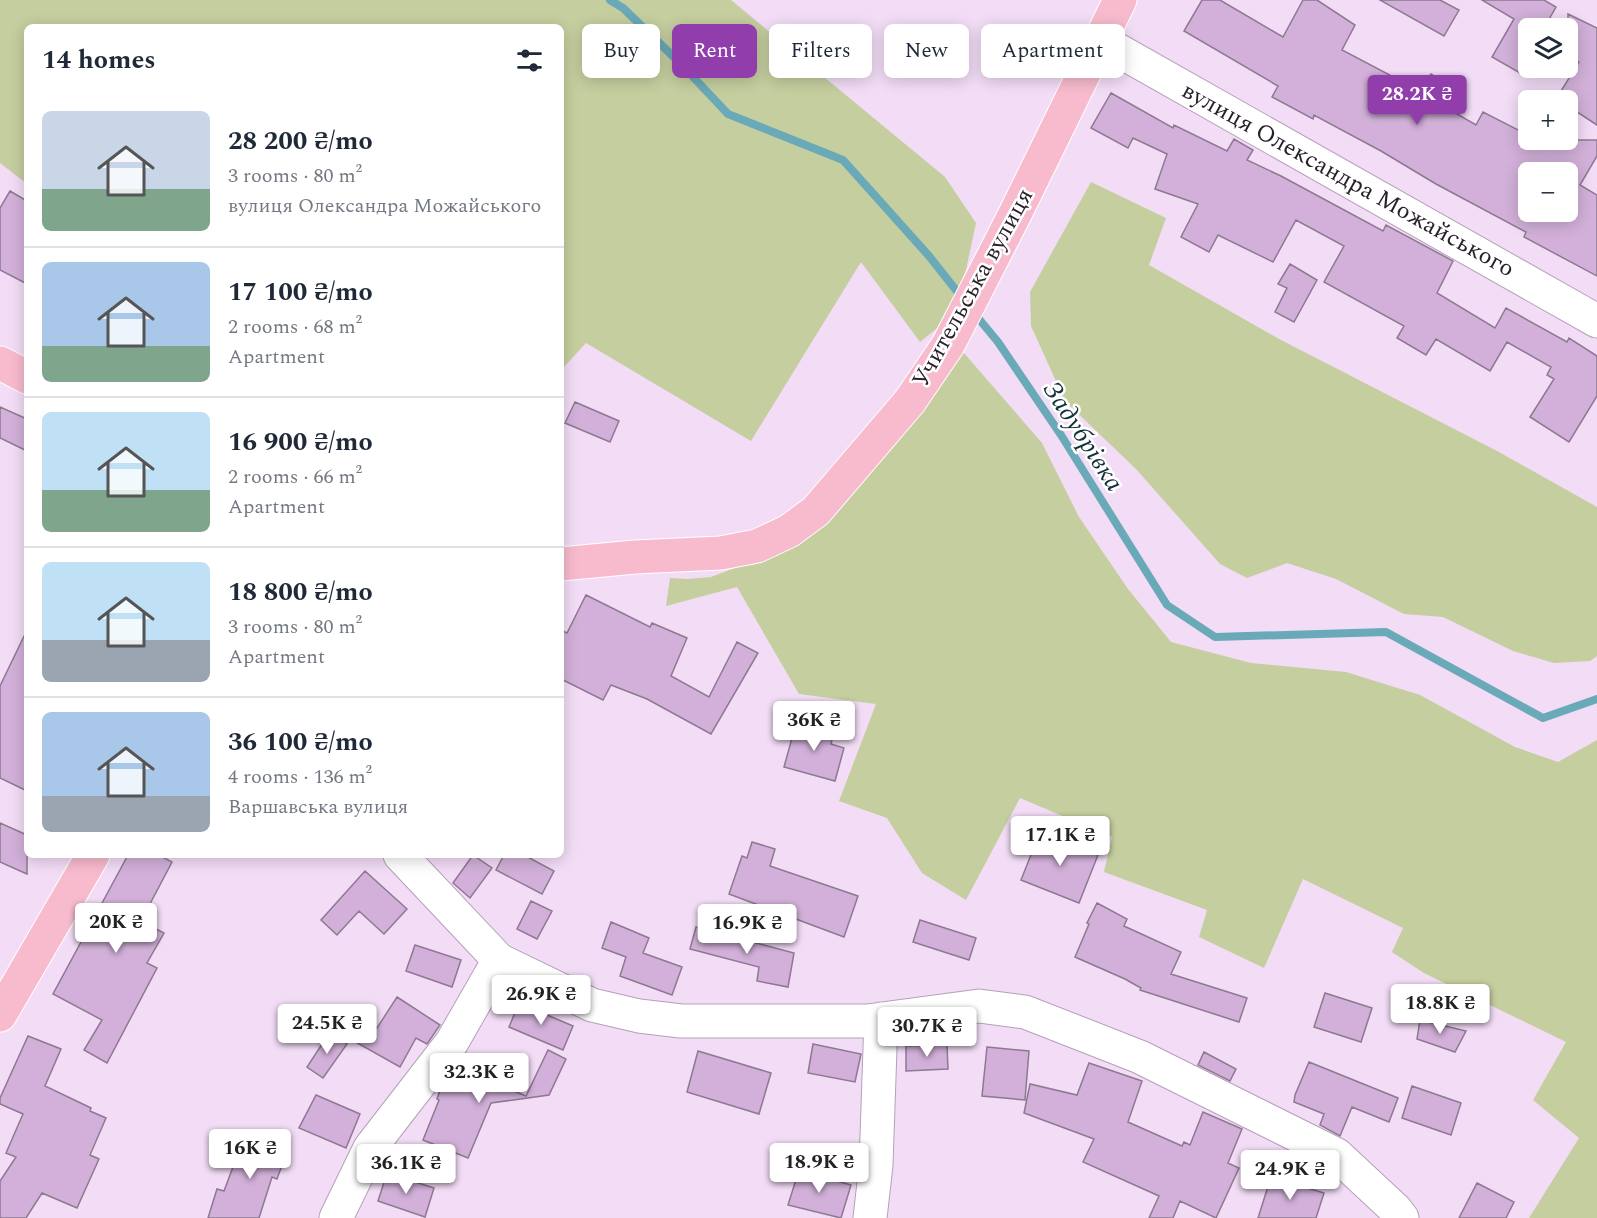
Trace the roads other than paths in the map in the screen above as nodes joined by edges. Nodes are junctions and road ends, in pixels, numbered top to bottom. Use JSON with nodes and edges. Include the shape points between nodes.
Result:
{"nodes":[{"id":1,"x":1120,"y":0,"type":"edge"},
{"id":2,"x":1108,"y":24,"type":"edge"},
{"id":3,"x":1125,"y":54,"type":"edge"},
{"id":4,"x":1081,"y":78,"type":"edge"},
{"id":5,"x":1597,"y":321,"type":"edge"},
{"id":6,"x":0,"y":363,"type":"edge"},
{"id":7,"x":24,"y":375,"type":"edge"},
{"id":8,"x":564,"y":564,"type":"edge"},
{"id":9,"x":91,"y":858,"type":"edge"},
{"id":10,"x":403,"y":858,"type":"edge"},
{"id":11,"x":499,"y":960,"type":"junction"},
{"id":12,"x":0,"y":1015,"type":"edge"},
{"id":13,"x":881,"y":1019,"type":"junction"},
{"id":14,"x":336,"y":1218,"type":"edge"},
{"id":15,"x":870,"y":1218,"type":"edge"},
{"id":16,"x":1402,"y":1218,"type":"edge"}],
"edges":[{"from":1,"to":2,"type":"main road","name":"Учительська вулиця"},
{"from":3,"to":5,"type":"street","name":"вулиця Олександра Можайського"},
{"from":4,"to":8,"type":"main road","name":"Учительська вулиця","via":[[948,345],[903,410],[816,511],[789,531],[757,546],[721,553]]},
{"from":6,"to":7,"type":"main road"},
{"from":9,"to":12,"type":"main road"},
{"from":10,"to":11,"type":"street"},
{"from":11,"to":13,"type":"street","via":[[592,1005],[639,1016],[681,1021]]},
{"from":11,"to":14,"type":"street","via":[[452,1042],[370,1148]]},
{"from":13,"to":15,"type":"street","via":[[876,1165]]},
{"from":13,"to":16,"type":"street","via":[[979,1006],[1025,1012],[1140,1057],[1336,1155]]}]}
